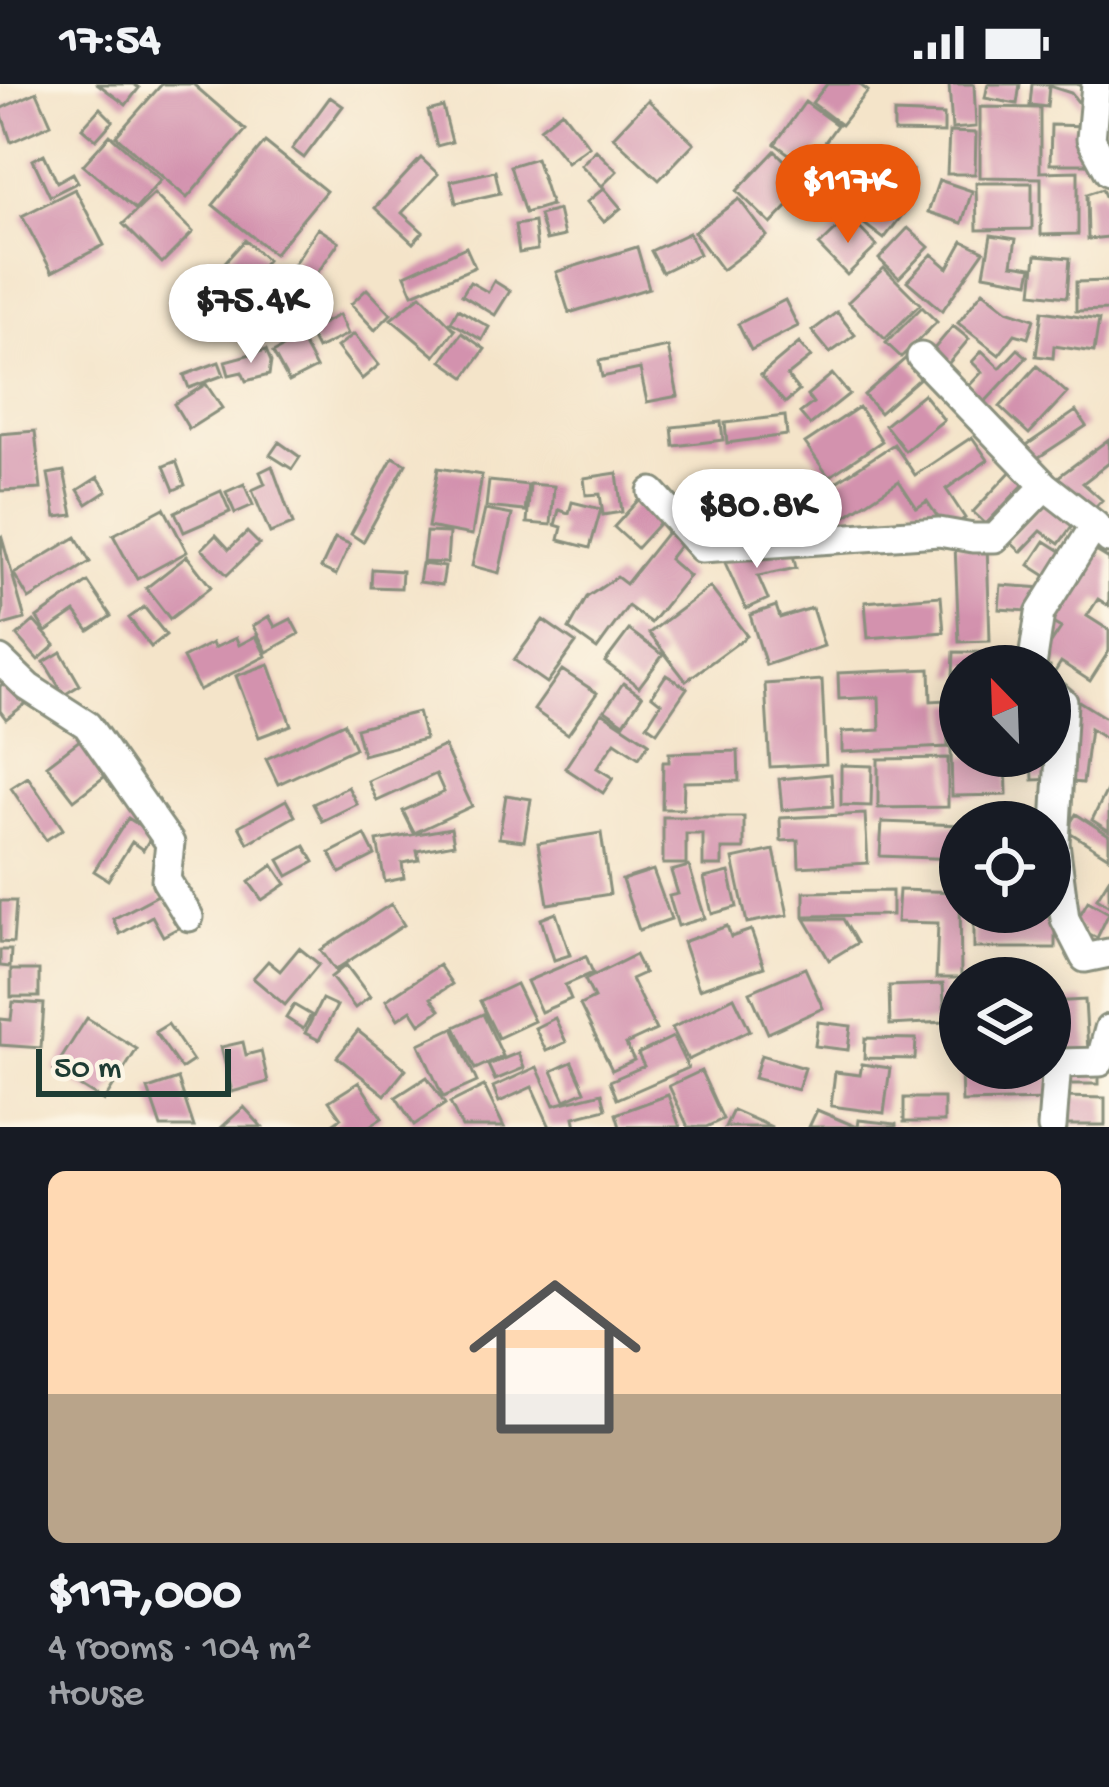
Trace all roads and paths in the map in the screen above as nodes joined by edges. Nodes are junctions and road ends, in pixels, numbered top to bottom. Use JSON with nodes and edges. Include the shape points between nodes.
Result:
{"nodes":[{"id":1,"x":1096,"y":84,"type":"edge"},
{"id":2,"x":1109,"y":172,"type":"edge"},
{"id":3,"x":921,"y":357,"type":"dead end"},
{"id":4,"x":1045,"y":486,"type":"junction"},
{"id":5,"x":652,"y":492,"type":"dead end"},
{"id":6,"x":1102,"y":532,"type":"edge"},
{"id":7,"x":1036,"y":645,"type":"edge"},
{"id":8,"x":0,"y":661,"type":"edge"},
{"id":9,"x":1059,"y":777,"type":"edge"},
{"id":10,"x":189,"y":917,"type":"dead end"},
{"id":11,"x":1109,"y":953,"type":"edge"},
{"id":12,"x":1109,"y":1028,"type":"edge"},
{"id":13,"x":1052,"y":1127,"type":"edge"}],
"edges":[{"from":1,"to":2,"type":"street","via":[[1091,139]]},
{"from":3,"to":4,"type":"street"},
{"from":4,"to":5,"type":"street","via":[[995,538],[939,532],[702,548]]},
{"from":4,"to":6,"type":"street"},
{"from":6,"to":7,"type":"street","via":[[1040,613]]},
{"from":8,"to":10,"type":"street","via":[[87,725],[170,843],[166,880]]},
{"from":9,"to":11,"type":"street","via":[[1055,843],[1065,919],[1085,958]]},
{"from":12,"to":13,"type":"street","via":[[1100,1062],[1057,1063]]}]}
